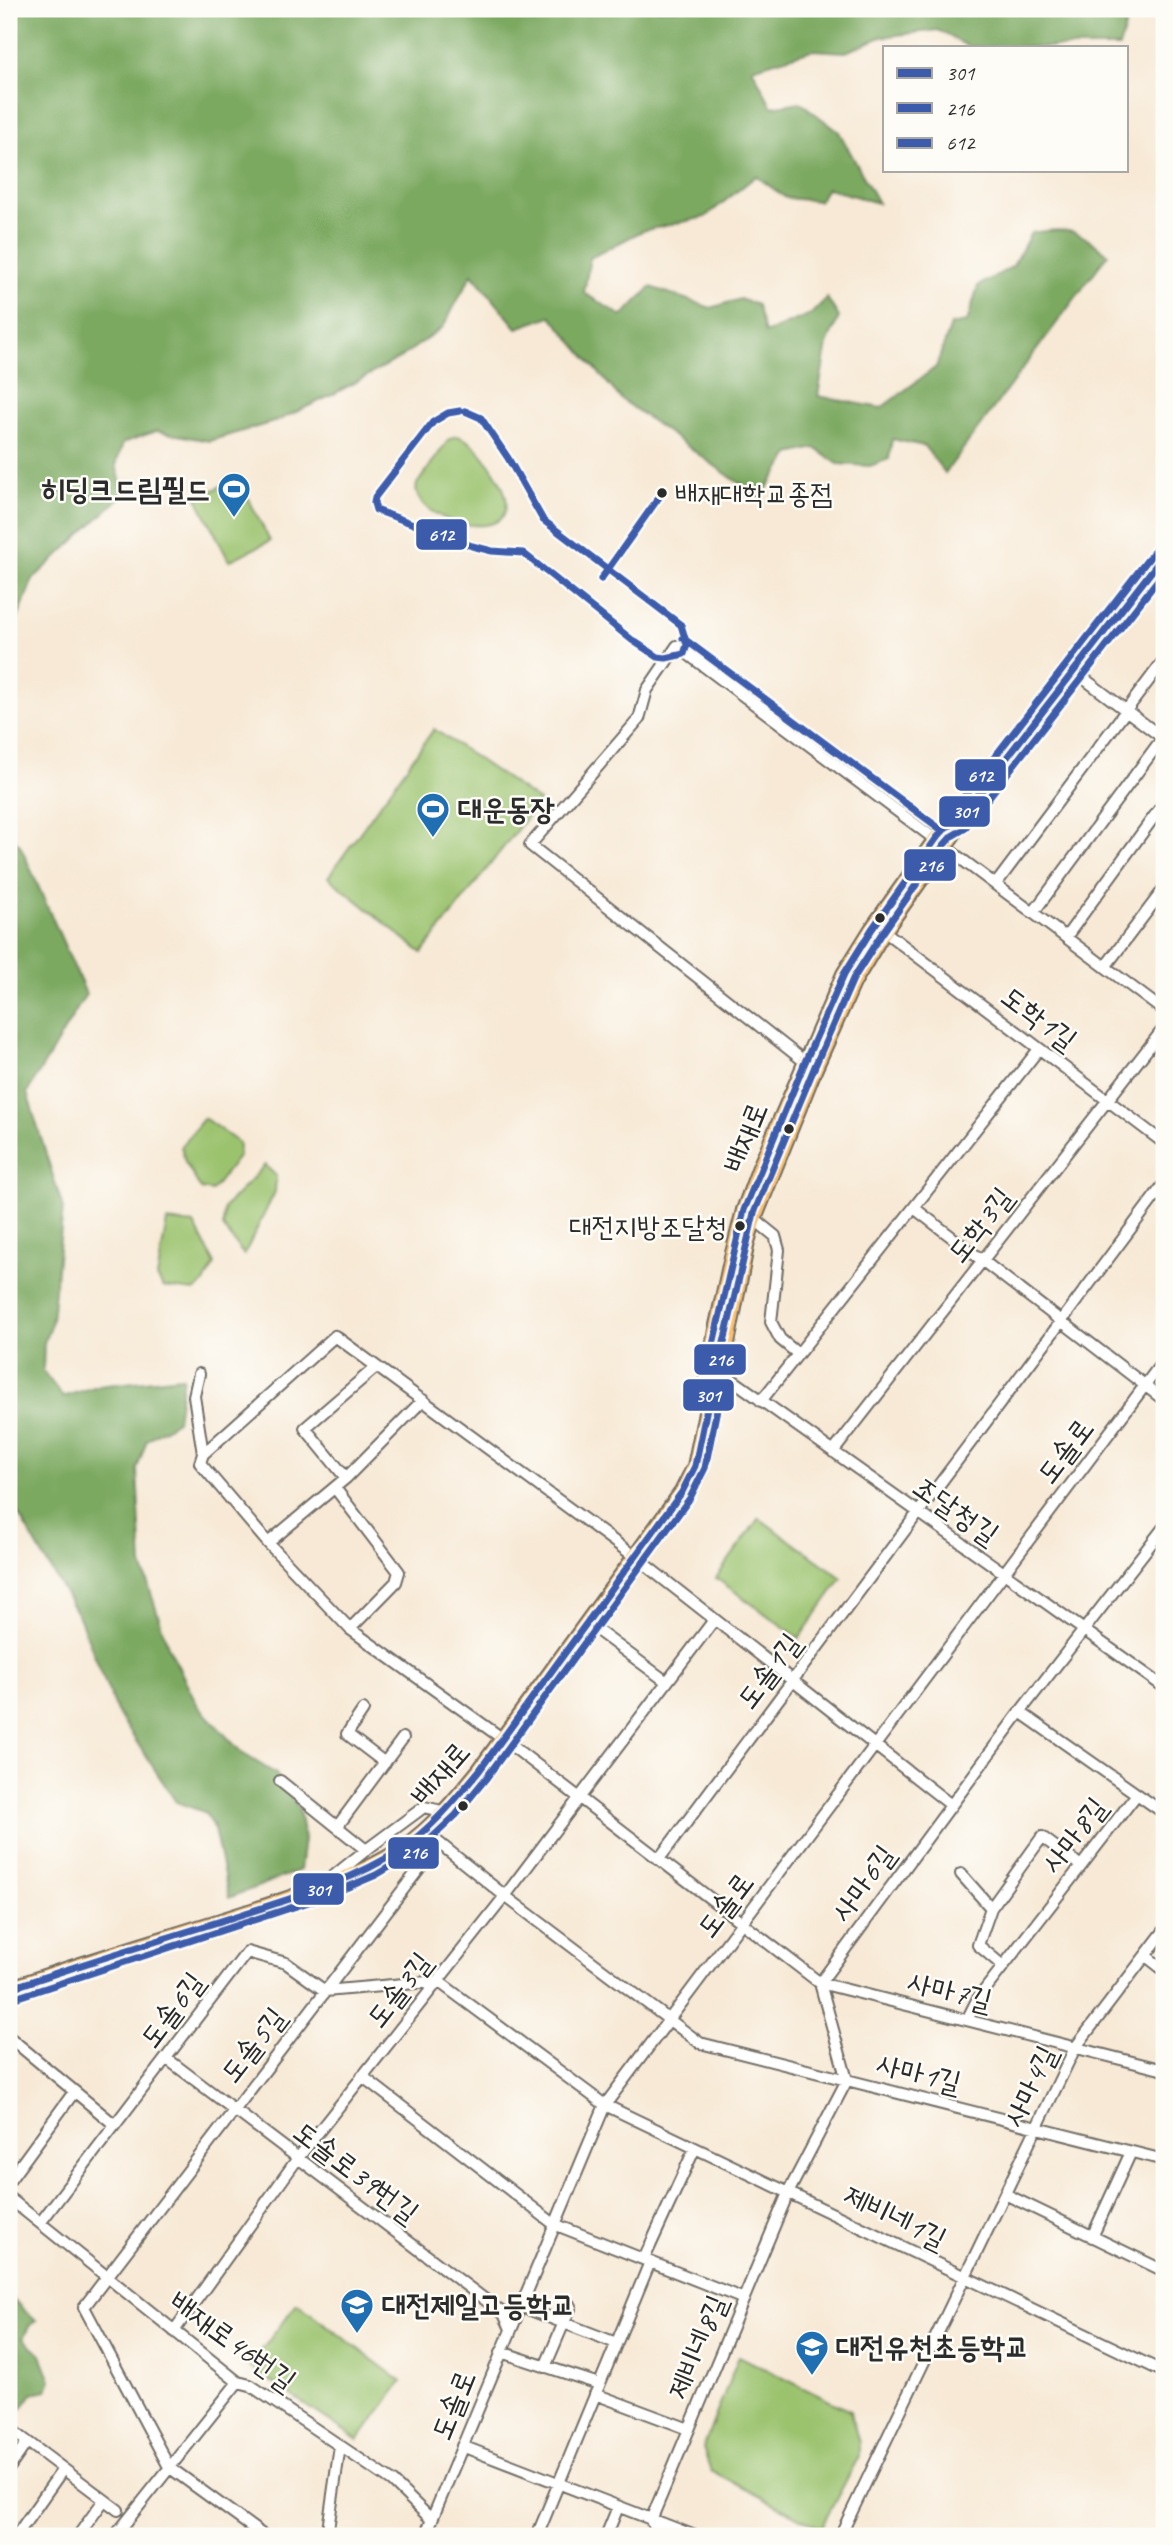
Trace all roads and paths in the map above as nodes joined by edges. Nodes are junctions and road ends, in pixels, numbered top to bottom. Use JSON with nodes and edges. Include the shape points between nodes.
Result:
{"nodes":[{"id":1,"x":1164,"y":555,"type":"edge"},
{"id":2,"x":1164,"y":660,"type":"edge"},
{"id":3,"x":1074,"y":671,"type":"junction"},
{"id":4,"x":1127,"y":710,"type":"junction"},
{"id":5,"x":1164,"y":738,"type":"edge"},
{"id":6,"x":1164,"y":803,"type":"edge"},
{"id":7,"x":941,"y":843,"type":"junction"},
{"id":8,"x":996,"y":884,"type":"junction"},
{"id":9,"x":1164,"y":889,"type":"edge"},
{"id":10,"x":1033,"y":913,"type":"junction"},
{"id":11,"x":884,"y":931,"type":"junction"},
{"id":12,"x":1066,"y":937,"type":"junction"},
{"id":13,"x":1105,"y":967,"type":"junction"},
{"id":14,"x":849,"y":978,"type":"junction"},
{"id":15,"x":1164,"y":1011,"type":"edge"},
{"id":16,"x":1164,"y":1028,"type":"edge"},
{"id":17,"x":1039,"y":1049,"type":"junction"},
{"id":18,"x":810,"y":1065,"type":"junction"},
{"id":19,"x":1108,"y":1101,"type":"junction"},
{"id":20,"x":1164,"y":1143,"type":"edge"},
{"id":21,"x":766,"y":1169,"type":"junction"},
{"id":22,"x":1164,"y":1184,"type":"edge"},
{"id":23,"x":914,"y":1208,"type":"junction"},
{"id":24,"x":754,"y":1219,"type":"junction"},
{"id":25,"x":983,"y":1261,"type":"junction"},
{"id":26,"x":1061,"y":1320,"type":"junction"},
{"id":27,"x":799,"y":1354,"type":"junction"},
{"id":28,"x":1164,"y":1360,"type":"edge"},
{"id":29,"x":376,"y":1367,"type":"junction"},
{"id":30,"x":715,"y":1367,"type":"junction"},
{"id":31,"x":199,"y":1374,"type":"dead end"},
{"id":32,"x":1146,"y":1385,"type":"junction"},
{"id":33,"x":423,"y":1400,"type":"junction"},
{"id":34,"x":1164,"y":1400,"type":"edge"},
{"id":35,"x":761,"y":1401,"type":"junction"},
{"id":36,"x":833,"y":1452,"type":"junction"},
{"id":37,"x":203,"y":1454,"type":"junction"},
{"id":38,"x":346,"y":1478,"type":"junction"},
{"id":39,"x":335,"y":1488,"type":"junction"},
{"id":40,"x":918,"y":1513,"type":"junction"},
{"id":41,"x":1164,"y":1527,"type":"edge"},
{"id":42,"x":268,"y":1543,"type":"junction"},
{"id":43,"x":634,"y":1556,"type":"junction"},
{"id":44,"x":1004,"y":1574,"type":"junction"},
{"id":45,"x":714,"y":1620,"type":"junction"},
{"id":46,"x":586,"y":1622,"type":"junction"},
{"id":47,"x":350,"y":1629,"type":"junction"},
{"id":48,"x":1083,"y":1630,"type":"junction"},
{"id":49,"x":793,"y":1681,"type":"junction"},
{"id":50,"x":667,"y":1682,"type":"junction"},
{"id":51,"x":1164,"y":1687,"type":"edge"},
{"id":52,"x":363,"y":1710,"type":"dead end"},
{"id":53,"x":1020,"y":1712,"type":"junction"},
{"id":54,"x":403,"y":1738,"type":"dead end"},
{"id":55,"x":503,"y":1739,"type":"junction"},
{"id":56,"x":875,"y":1745,"type":"junction"},
{"id":57,"x":385,"y":1763,"type":"junction"},
{"id":58,"x":280,"y":1781,"type":"dead end"},
{"id":59,"x":1137,"y":1794,"type":"junction"},
{"id":60,"x":578,"y":1797,"type":"junction"},
{"id":61,"x":951,"y":1805,"type":"junction"},
{"id":62,"x":446,"y":1812,"type":"junction"},
{"id":63,"x":1164,"y":1813,"type":"edge"},
{"id":64,"x":337,"y":1827,"type":"junction"},
{"id":65,"x":424,"y":1831,"type":"junction"},
{"id":66,"x":438,"y":1844,"type":"junction"},
{"id":67,"x":366,"y":1850,"type":"junction"},
{"id":68,"x":659,"y":1859,"type":"junction"},
{"id":69,"x":1081,"y":1866,"type":"junction"},
{"id":70,"x":961,"y":1874,"type":"dead end"},
{"id":71,"x":319,"y":1888,"type":"junction"},
{"id":72,"x":505,"y":1896,"type":"junction"},
{"id":73,"x":991,"y":1908,"type":"junction"},
{"id":74,"x":742,"y":1923,"type":"junction"},
{"id":75,"x":1164,"y":1931,"type":"edge"},
{"id":76,"x":1146,"y":1956,"type":"junction"},
{"id":77,"x":1003,"y":1966,"type":"junction"},
{"id":78,"x":1164,"y":1969,"type":"edge"},
{"id":79,"x":438,"y":1981,"type":"junction"},
{"id":80,"x":820,"y":1983,"type":"junction"},
{"id":81,"x":9,"y":1989,"type":"edge"},
{"id":82,"x":326,"y":1991,"type":"junction"},
{"id":83,"x":669,"y":2020,"type":"junction"},
{"id":84,"x":967,"y":2020,"type":"junction"},
{"id":85,"x":9,"y":2038,"type":"edge"},
{"id":86,"x":1075,"y":2048,"type":"junction"},
{"id":87,"x":166,"y":2058,"type":"junction"},
{"id":88,"x":1164,"y":2070,"type":"edge"},
{"id":89,"x":362,"y":2076,"type":"junction"},
{"id":90,"x":847,"y":2080,"type":"junction"},
{"id":91,"x":74,"y":2092,"type":"junction"},
{"id":92,"x":605,"y":2105,"type":"junction"},
{"id":93,"x":233,"y":2111,"type":"junction"},
{"id":94,"x":115,"y":2125,"type":"junction"},
{"id":95,"x":1037,"y":2127,"type":"junction"},
{"id":96,"x":695,"y":2148,"type":"junction"},
{"id":97,"x":1131,"y":2152,"type":"junction"},
{"id":98,"x":298,"y":2158,"type":"junction"},
{"id":99,"x":1164,"y":2160,"type":"edge"},
{"id":100,"x":9,"y":2180,"type":"edge"},
{"id":101,"x":788,"y":2193,"type":"junction"},
{"id":102,"x":1004,"y":2194,"type":"junction"},
{"id":103,"x":9,"y":2198,"type":"edge"},
{"id":104,"x":40,"y":2223,"type":"junction"},
{"id":105,"x":554,"y":2224,"type":"junction"},
{"id":106,"x":1092,"y":2237,"type":"junction"},
{"id":107,"x":647,"y":2261,"type":"junction"},
{"id":108,"x":1164,"y":2271,"type":"edge"},
{"id":109,"x":107,"y":2277,"type":"junction"},
{"id":110,"x":965,"y":2277,"type":"junction"},
{"id":111,"x":744,"y":2299,"type":"junction"},
{"id":112,"x":520,"y":2306,"type":"junction"},
{"id":113,"x":571,"y":2306,"type":"dead end"},
{"id":114,"x":564,"y":2322,"type":"junction"},
{"id":115,"x":511,"y":2329,"type":"junction"},
{"id":116,"x":174,"y":2331,"type":"junction"},
{"id":117,"x":616,"y":2343,"type":"junction"},
{"id":118,"x":501,"y":2352,"type":"junction"},
{"id":119,"x":545,"y":2367,"type":"junction"},
{"id":120,"x":1164,"y":2372,"type":"edge"},
{"id":121,"x":237,"y":2382,"type":"junction"},
{"id":122,"x":597,"y":2389,"type":"junction"},
{"id":123,"x":9,"y":2428,"type":"edge"},
{"id":124,"x":689,"y":2429,"type":"junction"},
{"id":125,"x":27,"y":2442,"type":"junction"},
{"id":126,"x":340,"y":2446,"type":"junction"},
{"id":127,"x":462,"y":2446,"type":"junction"},
{"id":128,"x":169,"y":2467,"type":"junction"},
{"id":129,"x":9,"y":2468,"type":"edge"},
{"id":130,"x":63,"y":2469,"type":"junction"},
{"id":131,"x":558,"y":2484,"type":"junction"},
{"id":132,"x":104,"y":2500,"type":"junction"},
{"id":133,"x":618,"y":2507,"type":"junction"},
{"id":134,"x":118,"y":2510,"type":"dead end"},
{"id":135,"x":432,"y":2520,"type":"junction"},
{"id":136,"x":650,"y":2520,"type":"junction"},
{"id":137,"x":16,"y":2536,"type":"edge"},
{"id":138,"x":78,"y":2536,"type":"edge"},
{"id":139,"x":115,"y":2536,"type":"edge"},
{"id":140,"x":264,"y":2536,"type":"edge"},
{"id":141,"x":327,"y":2536,"type":"edge"},
{"id":142,"x":425,"y":2536,"type":"edge"},
{"id":143,"x":537,"y":2536,"type":"edge"},
{"id":144,"x":606,"y":2536,"type":"edge"},
{"id":145,"x":657,"y":2536,"type":"edge"},
{"id":146,"x":695,"y":2536,"type":"edge"},
{"id":147,"x":840,"y":2536,"type":"edge"}],
"edges":[{"from":1,"to":3,"type":"main road","name":"배재로"},
{"from":2,"to":4,"type":"street"},
{"from":3,"to":4,"type":"street"},
{"from":3,"to":7,"type":"main road","name":"배재로","via":[[956,823],[954,833]]},
{"from":4,"to":5,"type":"street"},
{"from":4,"to":8,"type":"street"},
{"from":5,"to":10,"type":"street"},
{"from":6,"to":12,"type":"street"},
{"from":7,"to":8,"type":"street"},
{"from":7,"to":11,"type":"main road","name":"배재로"},
{"from":7,"to":14,"type":"main road","name":"배재로","via":[[872,929]]},
{"from":7,"to":18,"type":"street","via":[[677,646],[647,690],[639,719],[530,845]]},
{"from":8,"to":10,"type":"street"},
{"from":9,"to":13,"type":"street"},
{"from":10,"to":12,"type":"street"},
{"from":11,"to":14,"type":"main road","name":"배재로"},
{"from":11,"to":17,"type":"street","name":"도학1길"},
{"from":12,"to":13,"type":"street"},
{"from":13,"to":15,"type":"street"},
{"from":14,"to":18,"type":"main road","name":"배재로"},
{"from":16,"to":19,"type":"street","name":"도학3길"},
{"from":17,"to":19,"type":"street","name":"도학1길"},
{"from":17,"to":23,"type":"street"},
{"from":18,"to":21,"type":"main road","name":"배재로"},
{"from":19,"to":20,"type":"street","name":"도학1길"},
{"from":19,"to":25,"type":"street","name":"도학3길"},
{"from":21,"to":24,"type":"main road","name":"배재로"},
{"from":21,"to":30,"type":"main road","name":"배재로","via":[[744,1210]]},
{"from":22,"to":26,"type":"street","name":"도솔1길"},
{"from":23,"to":25,"type":"street"},
{"from":23,"to":27,"type":"street"},
{"from":24,"to":27,"type":"street","via":[[775,1236],[779,1250],[771,1322],[780,1339]]},
{"from":24,"to":30,"type":"main road","name":"배재로"},
{"from":25,"to":26,"type":"street"},
{"from":25,"to":36,"type":"street","name":"도학3길"},
{"from":26,"to":32,"type":"street"},
{"from":26,"to":40,"type":"street","name":"도솔1길"},
{"from":27,"to":35,"type":"street"},
{"from":28,"to":32,"type":"street","name":"도솔로"},
{"from":29,"to":33,"type":"street"},
{"from":29,"to":37,"type":"street","via":[[335,1336]]},
{"from":29,"to":38,"type":"street","via":[[305,1428]]},
{"from":30,"to":35,"type":"street","name":"조달청길"},
{"from":30,"to":43,"type":"main road","name":"배재로","via":[[706,1386],[709,1398],[695,1466],[682,1492]]},
{"from":31,"to":37,"type":"street","via":[[194,1396]]},
{"from":32,"to":34,"type":"street"},
{"from":32,"to":44,"type":"street","name":"도솔로"},
{"from":33,"to":38,"type":"street"},
{"from":33,"to":43,"type":"street"},
{"from":35,"to":36,"type":"street","name":"조달청길"},
{"from":36,"to":40,"type":"street","name":"조달청길"},
{"from":37,"to":42,"type":"street","name":"사마7길","via":[[200,1463]]},
{"from":38,"to":39,"type":"street"},
{"from":39,"to":42,"type":"street"},
{"from":39,"to":47,"type":"street","via":[[399,1572],[396,1583]]},
{"from":40,"to":44,"type":"street","name":"조달청길"},
{"from":40,"to":49,"type":"street","name":"도솔1길"},
{"from":41,"to":48,"type":"street","name":"사마6길"},
{"from":42,"to":47,"type":"street","name":"사마7길"},
{"from":43,"to":45,"type":"street"},
{"from":43,"to":46,"type":"main road","name":"배재로"},
{"from":44,"to":48,"type":"street","name":"조달청길"},
{"from":44,"to":56,"type":"street","name":"도솔로"},
{"from":45,"to":49,"type":"street"},
{"from":45,"to":50,"type":"street","name":"도솔3길"},
{"from":46,"to":50,"type":"street"},
{"from":46,"to":55,"type":"main road","name":"배재로"},
{"from":47,"to":55,"type":"street","name":"사마7길"},
{"from":48,"to":51,"type":"street","name":"조달청길"},
{"from":48,"to":53,"type":"street","name":"사마6길"},
{"from":49,"to":56,"type":"street"},
{"from":49,"to":68,"type":"street","name":"도솔1길"},
{"from":50,"to":60,"type":"street","name":"도솔3길"},
{"from":52,"to":57,"type":"street","name":"배재로","via":[[347,1734]]},
{"from":53,"to":59,"type":"street","name":"사마8길"},
{"from":53,"to":61,"type":"street","name":"사마6길"},
{"from":54,"to":57,"type":"street","name":"배재로"},
{"from":55,"to":60,"type":"street","name":"사마7길"},
{"from":55,"to":62,"type":"main road","name":"배재로"},
{"from":56,"to":61,"type":"street"},
{"from":56,"to":74,"type":"street","name":"도솔로"},
{"from":57,"to":64,"type":"street","name":"배재로"},
{"from":58,"to":64,"type":"street"},
{"from":59,"to":63,"type":"street"},
{"from":59,"to":69,"type":"street","name":"사마8길"},
{"from":60,"to":68,"type":"street","name":"사마7길"},
{"from":60,"to":72,"type":"street","name":"도솔3길"},
{"from":61,"to":80,"type":"street","name":"사마6길"},
{"from":62,"to":65,"type":"main road","name":"배재로"},
{"from":62,"to":67,"type":"street","via":[[424,1807]]},
{"from":64,"to":67,"type":"street"},
{"from":65,"to":66,"type":"street"},
{"from":65,"to":71,"type":"main road","name":"배재로","via":[[388,1857]]},
{"from":66,"to":72,"type":"street"},
{"from":66,"to":82,"type":"street","name":"도솔5길"},
{"from":67,"to":71,"type":"street"},
{"from":68,"to":74,"type":"street","name":"사마7길"},
{"from":69,"to":73,"type":"street","via":[[1042,1838]]},
{"from":69,"to":77,"type":"street","name":"사마8길"},
{"from":70,"to":73,"type":"street"},
{"from":71,"to":81,"type":"main road","name":"배재로"},
{"from":72,"to":79,"type":"street","name":"도솔3길"},
{"from":72,"to":83,"type":"street"},
{"from":73,"to":77,"type":"street","via":[[978,1945]]},
{"from":74,"to":80,"type":"street","name":"사마7길"},
{"from":74,"to":83,"type":"street","name":"도솔로"},
{"from":75,"to":76,"type":"street","name":"사마4길"},
{"from":76,"to":78,"type":"street"},
{"from":76,"to":86,"type":"street","name":"사마4길"},
{"from":77,"to":84,"type":"street","name":"사마8길"},
{"from":79,"to":82,"type":"street"},
{"from":79,"to":89,"type":"street","name":"도솔3길"},
{"from":79,"to":92,"type":"street"},
{"from":80,"to":84,"type":"street","name":"사마7길"},
{"from":80,"to":90,"type":"street"},
{"from":82,"to":87,"type":"street","name":"도솔6길","via":[[286,1963],[247,1952]]},
{"from":82,"to":93,"type":"street","name":"도솔5길"},
{"from":83,"to":90,"type":"street","name":"사마1길","via":[[700,2043]]},
{"from":83,"to":92,"type":"street","name":"도솔로"},
{"from":84,"to":86,"type":"street","name":"사마7길"},
{"from":85,"to":91,"type":"street"},
{"from":86,"to":88,"type":"street","name":"사마7길"},
{"from":86,"to":95,"type":"street","name":"사마4길"},
{"from":87,"to":93,"type":"street","name":"도솔로39번길"},
{"from":87,"to":94,"type":"street","name":"도솔6길"},
{"from":89,"to":98,"type":"street","name":"도솔3길"},
{"from":89,"to":105,"type":"street"},
{"from":90,"to":95,"type":"street","name":"사마1길"},
{"from":90,"to":101,"type":"street"},
{"from":91,"to":94,"type":"street"},
{"from":91,"to":100,"type":"street"},
{"from":92,"to":96,"type":"street","name":"제비네1길"},
{"from":92,"to":105,"type":"street","name":"도솔로"},
{"from":93,"to":98,"type":"street","name":"도솔로39번길"},
{"from":93,"to":109,"type":"street","name":"도솔5길"},
{"from":94,"to":104,"type":"street","name":"도솔6길"},
{"from":95,"to":97,"type":"street","name":"사마1길"},
{"from":95,"to":102,"type":"street","name":"사마4길"},
{"from":96,"to":101,"type":"street","name":"제비네1길"},
{"from":96,"to":107,"type":"street"},
{"from":97,"to":99,"type":"street","name":"사마1길"},
{"from":97,"to":106,"type":"street"},
{"from":98,"to":115,"type":"street","name":"도솔로39번길","via":[[504,2314]]},
{"from":98,"to":116,"type":"street","name":"도솔3길"},
{"from":101,"to":110,"type":"street","name":"제비네1길"},
{"from":101,"to":111,"type":"street","name":"제비네8길"},
{"from":102,"to":106,"type":"street"},
{"from":102,"to":110,"type":"street","name":"사마4길"},
{"from":103,"to":104,"type":"street","name":"배재로46번길"},
{"from":104,"to":109,"type":"street","name":"배재로46번길"},
{"from":105,"to":107,"type":"street"},
{"from":105,"to":112,"type":"street","name":"도솔로"},
{"from":106,"to":108,"type":"street"},
{"from":107,"to":111,"type":"street"},
{"from":107,"to":117,"type":"street"},
{"from":109,"to":116,"type":"street","name":"배재로46번길"},
{"from":109,"to":128,"type":"street","name":"도솔5길","via":[[84,2307]]},
{"from":110,"to":120,"type":"street","name":"제비네1길"},
{"from":110,"to":147,"type":"street","name":"사마4길"},
{"from":111,"to":124,"type":"street","name":"제비네8길"},
{"from":112,"to":114,"type":"street"},
{"from":112,"to":115,"type":"street","name":"도솔로"},
{"from":113,"to":114,"type":"street"},
{"from":114,"to":117,"type":"street"},
{"from":114,"to":119,"type":"street"},
{"from":115,"to":118,"type":"street","name":"도솔로"},
{"from":116,"to":121,"type":"street","name":"배재로46번길"},
{"from":117,"to":122,"type":"street"},
{"from":118,"to":119,"type":"street"},
{"from":118,"to":127,"type":"street","name":"도솔로"},
{"from":119,"to":122,"type":"street"},
{"from":121,"to":126,"type":"street","name":"배재로46번길","via":[[250,2385]]},
{"from":121,"to":128,"type":"street"},
{"from":122,"to":124,"type":"street"},
{"from":122,"to":131,"type":"street"},
{"from":123,"to":125,"type":"street"},
{"from":124,"to":136,"type":"street","name":"제비네8길"},
{"from":125,"to":129,"type":"street"},
{"from":125,"to":130,"type":"street"},
{"from":126,"to":135,"type":"street","name":"배재로46번길","via":[[392,2481]]},
{"from":126,"to":141,"type":"street"},
{"from":127,"to":131,"type":"street"},
{"from":127,"to":135,"type":"street","name":"도솔로"},
{"from":128,"to":139,"type":"street"},
{"from":128,"to":140,"type":"street"},
{"from":130,"to":132,"type":"street"},
{"from":130,"to":137,"type":"street"},
{"from":131,"to":133,"type":"street"},
{"from":131,"to":143,"type":"street"},
{"from":132,"to":134,"type":"street"},
{"from":132,"to":138,"type":"street"},
{"from":133,"to":136,"type":"street"},
{"from":133,"to":144,"type":"street"},
{"from":135,"to":142,"type":"street","name":"도솔로"},
{"from":136,"to":145,"type":"street"},
{"from":136,"to":146,"type":"street"}]}
